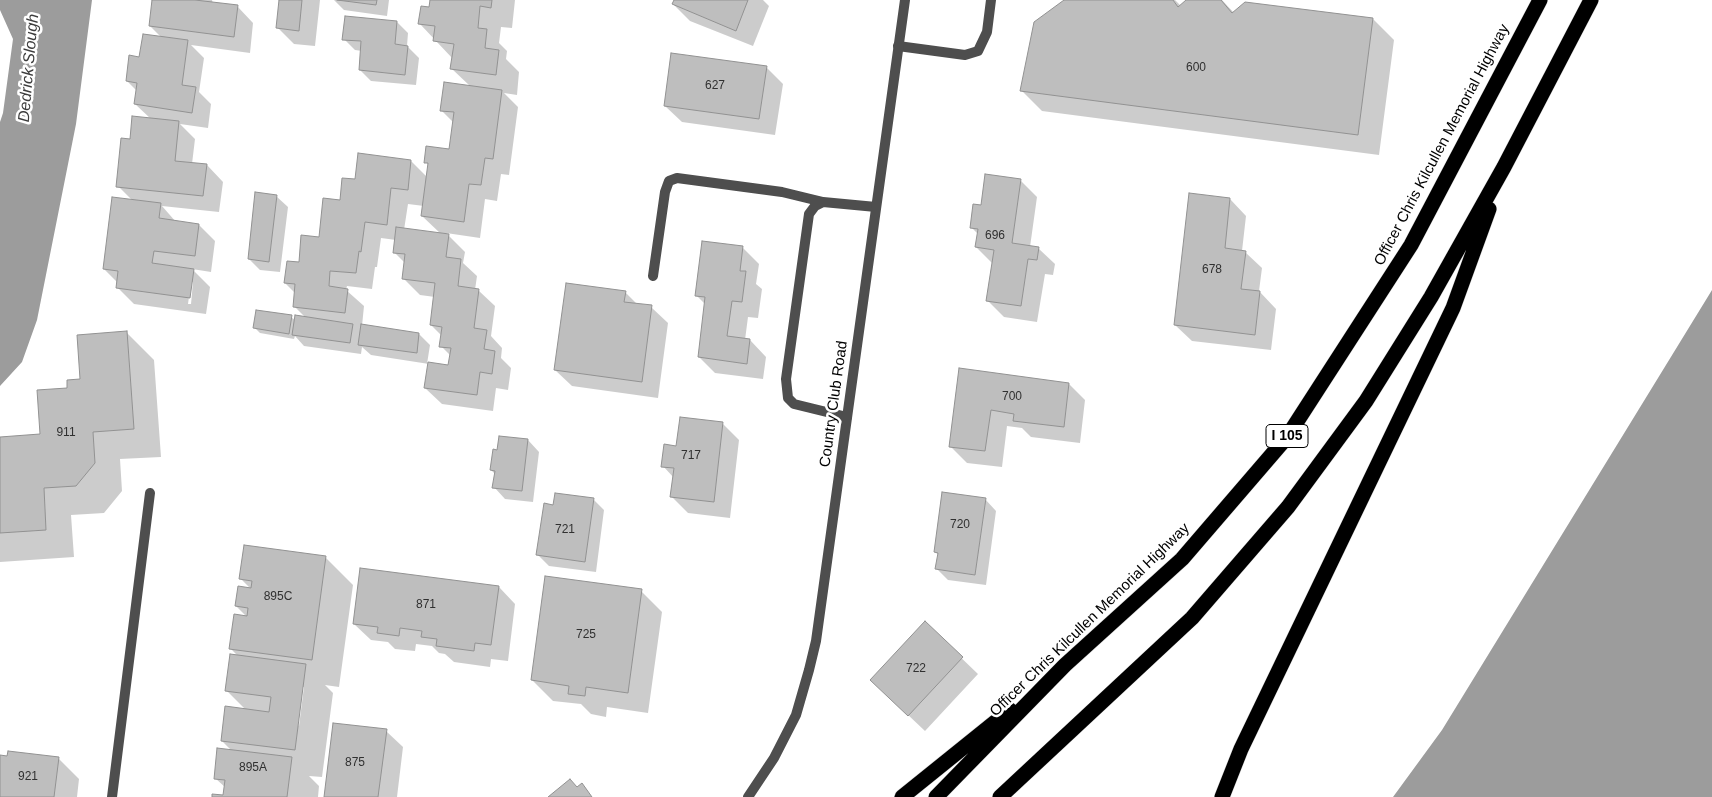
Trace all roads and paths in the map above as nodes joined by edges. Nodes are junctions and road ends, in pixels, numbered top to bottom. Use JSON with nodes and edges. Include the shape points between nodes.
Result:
{"nodes":[{"id":1,"x":905,"y":0,"type":"edge"},
{"id":2,"x":991,"y":0,"type":"edge"},
{"id":3,"x":1540,"y":0,"type":"edge"},
{"id":4,"x":1591,"y":0,"type":"edge"},
{"id":5,"x":898,"y":46,"type":"junction"},
{"id":6,"x":1504,"y":167,"type":"junction"},
{"id":7,"x":823,"y":202,"type":"junction"},
{"id":8,"x":876,"y":207,"type":"junction"},
{"id":9,"x":653,"y":276,"type":"dead end"},
{"id":10,"x":847,"y":417,"type":"junction"},
{"id":11,"x":150,"y":493,"type":"dead end"},
{"id":12,"x":1065,"y":665,"type":"junction"},
{"id":13,"x":112,"y":797,"type":"edge"},
{"id":14,"x":748,"y":797,"type":"edge"},
{"id":15,"x":902,"y":797,"type":"edge"},
{"id":16,"x":936,"y":797,"type":"edge"},
{"id":17,"x":1000,"y":797,"type":"edge"},
{"id":18,"x":1222,"y":797,"type":"edge"}],
"edges":[{"from":1,"to":5,"type":"street","name":"Country Club Road"},
{"from":2,"to":5,"type":"street","via":[[987,32],[978,51],[966,55]]},
{"from":3,"to":12,"type":"highway","name":"Officer Chris Kilcullen Memorial Highway","number":"I 105","via":[[1412,245],[1287,437],[1182,559]]},
{"from":4,"to":6,"type":"highway","number":"I 105"},
{"from":5,"to":8,"type":"street","name":"Country Club Road"},
{"from":6,"to":17,"type":"highway","number":"I 105","via":[[1431,297],[1366,401],[1288,507],[1192,618]]},
{"from":6,"to":18,"type":"highway","via":[[1453,308],[1241,750]]},
{"from":7,"to":8,"type":"street"},
{"from":7,"to":9,"type":"street","via":[[782,192],[677,178],[669,181]]},
{"from":7,"to":10,"type":"street","via":[[809,214],[786,379],[788,398],[794,404]]},
{"from":8,"to":10,"type":"street","name":"Country Club Road"},
{"from":10,"to":14,"type":"street","name":"Country Club Road","via":[[809,670],[796,715],[774,758]]},
{"from":11,"to":13,"type":"street"},
{"from":12,"to":15,"type":"highway"},
{"from":12,"to":16,"type":"highway","name":"Officer Chris Kilcullen Memorial Highway","number":"I 105"}]}
